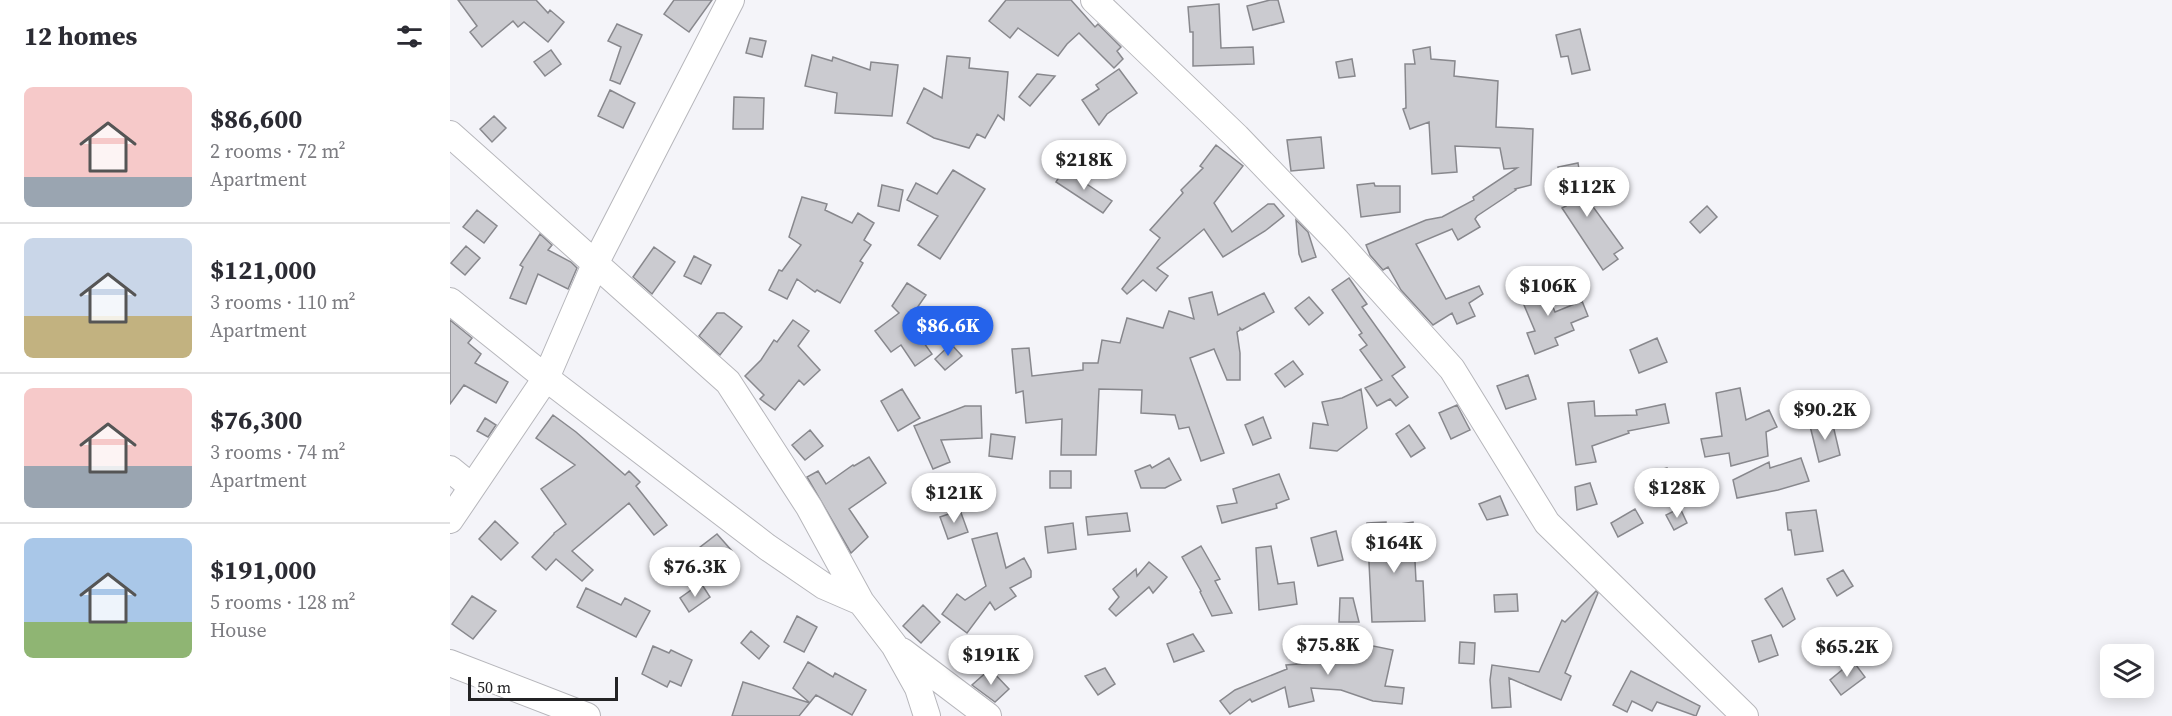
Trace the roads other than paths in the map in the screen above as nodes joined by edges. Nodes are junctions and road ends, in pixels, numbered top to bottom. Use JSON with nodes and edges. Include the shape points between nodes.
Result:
{"nodes":[{"id":1,"x":732,"y":0,"type":"edge"},
{"id":2,"x":1094,"y":0,"type":"edge"},
{"id":3,"x":450,"y":134,"type":"edge"},
{"id":4,"x":596,"y":262,"type":"junction"},
{"id":5,"x":450,"y":301,"type":"edge"},
{"id":6,"x":546,"y":378,"type":"junction"},
{"id":7,"x":450,"y":469,"type":"edge"},
{"id":8,"x":472,"y":487,"type":"junction"},
{"id":9,"x":450,"y":520,"type":"edge"},
{"id":10,"x":861,"y":602,"type":"junction"},
{"id":11,"x":894,"y":645,"type":"junction"},
{"id":12,"x":450,"y":663,"type":"edge"},
{"id":13,"x":587,"y":716,"type":"edge"},
{"id":14,"x":927,"y":716,"type":"edge"},
{"id":15,"x":988,"y":716,"type":"edge"},
{"id":16,"x":1745,"y":716,"type":"edge"}],
"edges":[{"from":1,"to":4,"type":"street"},
{"from":2,"to":16,"type":"street","via":[[1237,137],[1336,240],[1452,369],[1546,523]]},
{"from":3,"to":4,"type":"street"},
{"from":4,"to":6,"type":"street"},
{"from":4,"to":10,"type":"street","via":[[728,382],[809,507]]},
{"from":5,"to":6,"type":"street"},
{"from":6,"to":8,"type":"street"},
{"from":6,"to":10,"type":"street","via":[[767,547],[824,586]]},
{"from":7,"to":8,"type":"street"},
{"from":8,"to":9,"type":"street"},
{"from":10,"to":11,"type":"street"},
{"from":11,"to":14,"type":"street","via":[[918,688]]},
{"from":11,"to":15,"type":"street"},
{"from":12,"to":13,"type":"street"}]}
